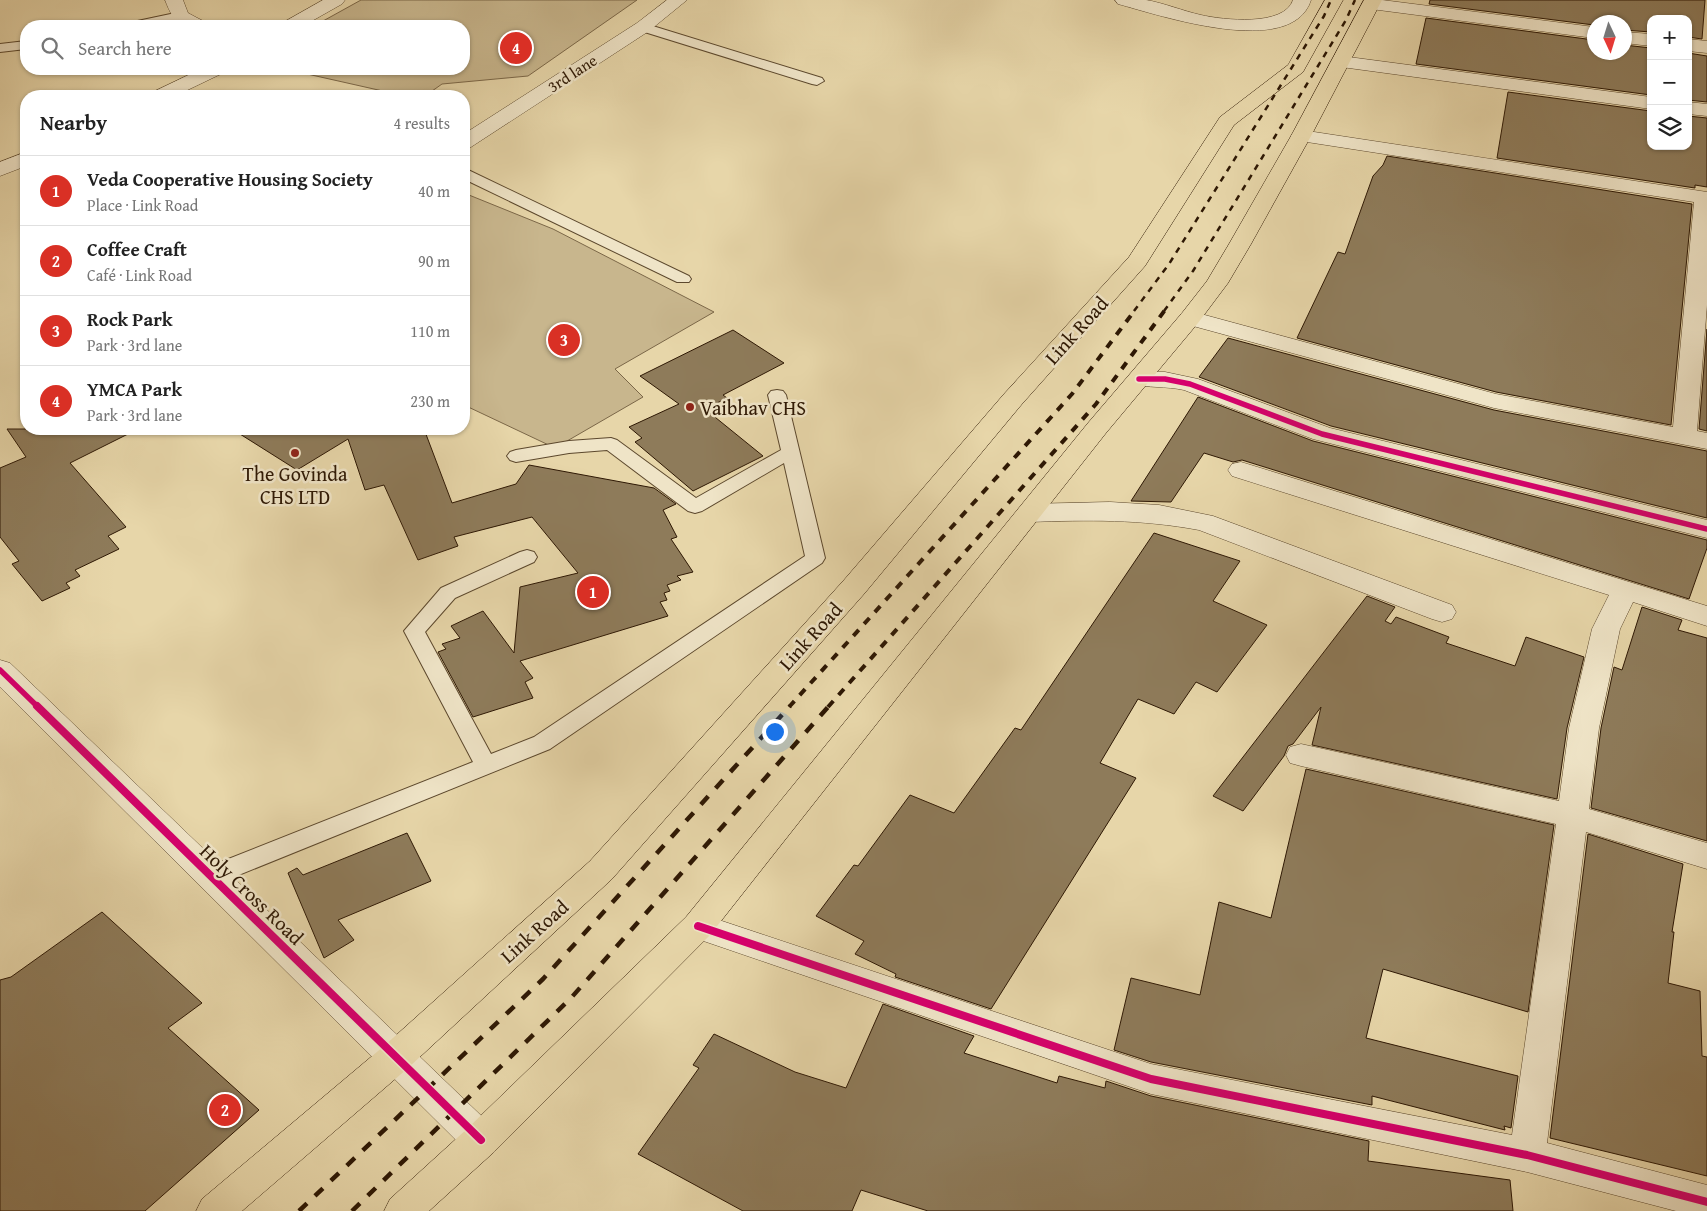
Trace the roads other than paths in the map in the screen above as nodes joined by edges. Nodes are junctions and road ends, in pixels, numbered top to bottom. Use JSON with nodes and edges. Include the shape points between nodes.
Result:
{"nodes":[{"id":1,"x":336,"y":0,"type":"edge"},
{"id":2,"x":678,"y":0,"type":"edge"},
{"id":3,"x":1124,"y":0,"type":"edge"},
{"id":4,"x":1302,"y":0,"type":"edge"},
{"id":5,"x":1334,"y":0,"type":"edge"},
{"id":6,"x":1372,"y":2,"type":"edge"},
{"id":7,"x":177,"y":8,"type":"edge"},
{"id":8,"x":148,"y":20,"type":"edge"},
{"id":9,"x":192,"y":20,"type":"edge"},
{"id":10,"x":301,"y":20,"type":"edge"},
{"id":11,"x":643,"y":27,"type":"junction"},
{"id":12,"x":1587,"y":32,"type":"edge"},
{"id":13,"x":1632,"y":37,"type":"edge"},
{"id":14,"x":1647,"y":39,"type":"edge"},
{"id":15,"x":1692,"y":45,"type":"edge"},
{"id":16,"x":20,"y":46,"type":"edge"},
{"id":17,"x":1707,"y":47,"type":"edge"},
{"id":18,"x":0,"y":48,"type":"edge"},
{"id":19,"x":1341,"y":62,"type":"junction"},
{"id":20,"x":204,"y":75,"type":"edge"},
{"id":21,"x":817,"y":81,"type":"dead end"},
{"id":22,"x":172,"y":90,"type":"edge"},
{"id":23,"x":1647,"y":102,"type":"edge"},
{"id":24,"x":1692,"y":108,"type":"edge"},
{"id":25,"x":1707,"y":110,"type":"edge"},
{"id":26,"x":1301,"y":136,"type":"junction"},
{"id":27,"x":470,"y":139,"type":"edge"},
{"id":28,"x":470,"y":176,"type":"edge"},
{"id":29,"x":1706,"y":198,"type":"edge"},
{"id":30,"x":683,"y":279,"type":"dead end"},
{"id":31,"x":1190,"y":318,"type":"junction"},
{"id":32,"x":1139,"y":379,"type":"junction"},
{"id":33,"x":777,"y":395,"type":"dead end"},
{"id":34,"x":1696,"y":439,"type":"edge"},
{"id":35,"x":790,"y":452,"type":"junction"},
{"id":36,"x":516,"y":456,"type":"dead end"},
{"id":37,"x":1241,"y":470,"type":"dead end"},
{"id":38,"x":1029,"y":513,"type":"junction"},
{"id":39,"x":1707,"y":529,"type":"edge"},
{"id":40,"x":527,"y":557,"type":"dead end"},
{"id":41,"x":1624,"y":592,"type":"junction"},
{"id":42,"x":1442,"y":612,"type":"dead end"},
{"id":43,"x":1707,"y":616,"type":"edge"},
{"id":44,"x":0,"y":670,"type":"edge"},
{"id":45,"x":1301,"y":755,"type":"dead end"},
{"id":46,"x":486,"y":765,"type":"junction"},
{"id":47,"x":1571,"y":816,"type":"junction"},
{"id":48,"x":1707,"y":856,"type":"edge"},
{"id":49,"x":211,"y":876,"type":"junction"},
{"id":50,"x":698,"y":926,"type":"junction"},
{"id":51,"x":396,"y":1057,"type":"junction"},
{"id":52,"x":481,"y":1140,"type":"junction"},
{"id":53,"x":1527,"y":1155,"type":"junction"},
{"id":54,"x":1707,"y":1202,"type":"edge"},
{"id":55,"x":215,"y":1211,"type":"edge"},
{"id":56,"x":403,"y":1211,"type":"edge"}],
"edges":[{"from":1,"to":10,"type":"street"},
{"from":2,"to":11,"type":"street","name":"3rd lane"},
{"from":3,"to":4,"type":"street","via":[[1203,21],[1242,25],[1281,22],[1300,6]]},
{"from":5,"to":51,"type":"main road","name":"Link Road","via":[[1296,68],[1226,121],[1137,261],[1013,399],[854,587],[601,870]]},
{"from":6,"to":12,"type":"street"},
{"from":6,"to":19,"type":"main road"},
{"from":7,"to":8,"type":"lane"},
{"from":7,"to":9,"type":"street"},
{"from":11,"to":21,"type":"lane"},
{"from":11,"to":27,"type":"street","name":"3rd lane"},
{"from":13,"to":14,"type":"street"},
{"from":15,"to":17,"type":"street"},
{"from":16,"to":18,"type":"lane"},
{"from":19,"to":23,"type":"street"},
{"from":19,"to":26,"type":"main road"},
{"from":20,"to":22,"type":"street"},
{"from":24,"to":25,"type":"street"},
{"from":26,"to":29,"type":"street"},
{"from":26,"to":31,"type":"main road","via":[[1217,283]]},
{"from":28,"to":30,"type":"lane"},
{"from":29,"to":34,"type":"street"},
{"from":31,"to":32,"type":"main road"},
{"from":31,"to":34,"type":"street","via":[[1494,401]]},
{"from":32,"to":38,"type":"main road"},
{"from":32,"to":39,"type":"street","via":[[1165,379],[1190,384],[1322,434]]},
{"from":33,"to":35,"type":"lane"},
{"from":35,"to":36,"type":"lane","via":[[696,507],[611,444]]},
{"from":35,"to":46,"type":"lane","via":[[815,558],[542,743]]},
{"from":37,"to":41,"type":"street"},
{"from":38,"to":42,"type":"street","via":[[1110,511],[1159,514],[1204,522]]},
{"from":38,"to":50,"type":"main road"},
{"from":40,"to":46,"type":"lane","via":[[448,593],[414,631]]},
{"from":41,"to":43,"type":"street"},
{"from":41,"to":47,"type":"street","via":[[1606,629],[1584,728]]},
{"from":44,"to":49,"type":"street","name":"Holy Cross Road"},
{"from":45,"to":47,"type":"street"},
{"from":46,"to":49,"type":"lane"},
{"from":47,"to":48,"type":"street"},
{"from":47,"to":53,"type":"street"},
{"from":49,"to":51,"type":"street","name":"Holy Cross Road"},
{"from":50,"to":52,"type":"main road"},
{"from":50,"to":53,"type":"street","via":[[1151,1079]]},
{"from":51,"to":52,"type":"street","name":"Holy Cross Road"},
{"from":51,"to":55,"type":"main road","name":"Link Road"},
{"from":52,"to":56,"type":"main road"},
{"from":53,"to":54,"type":"street"}]}
